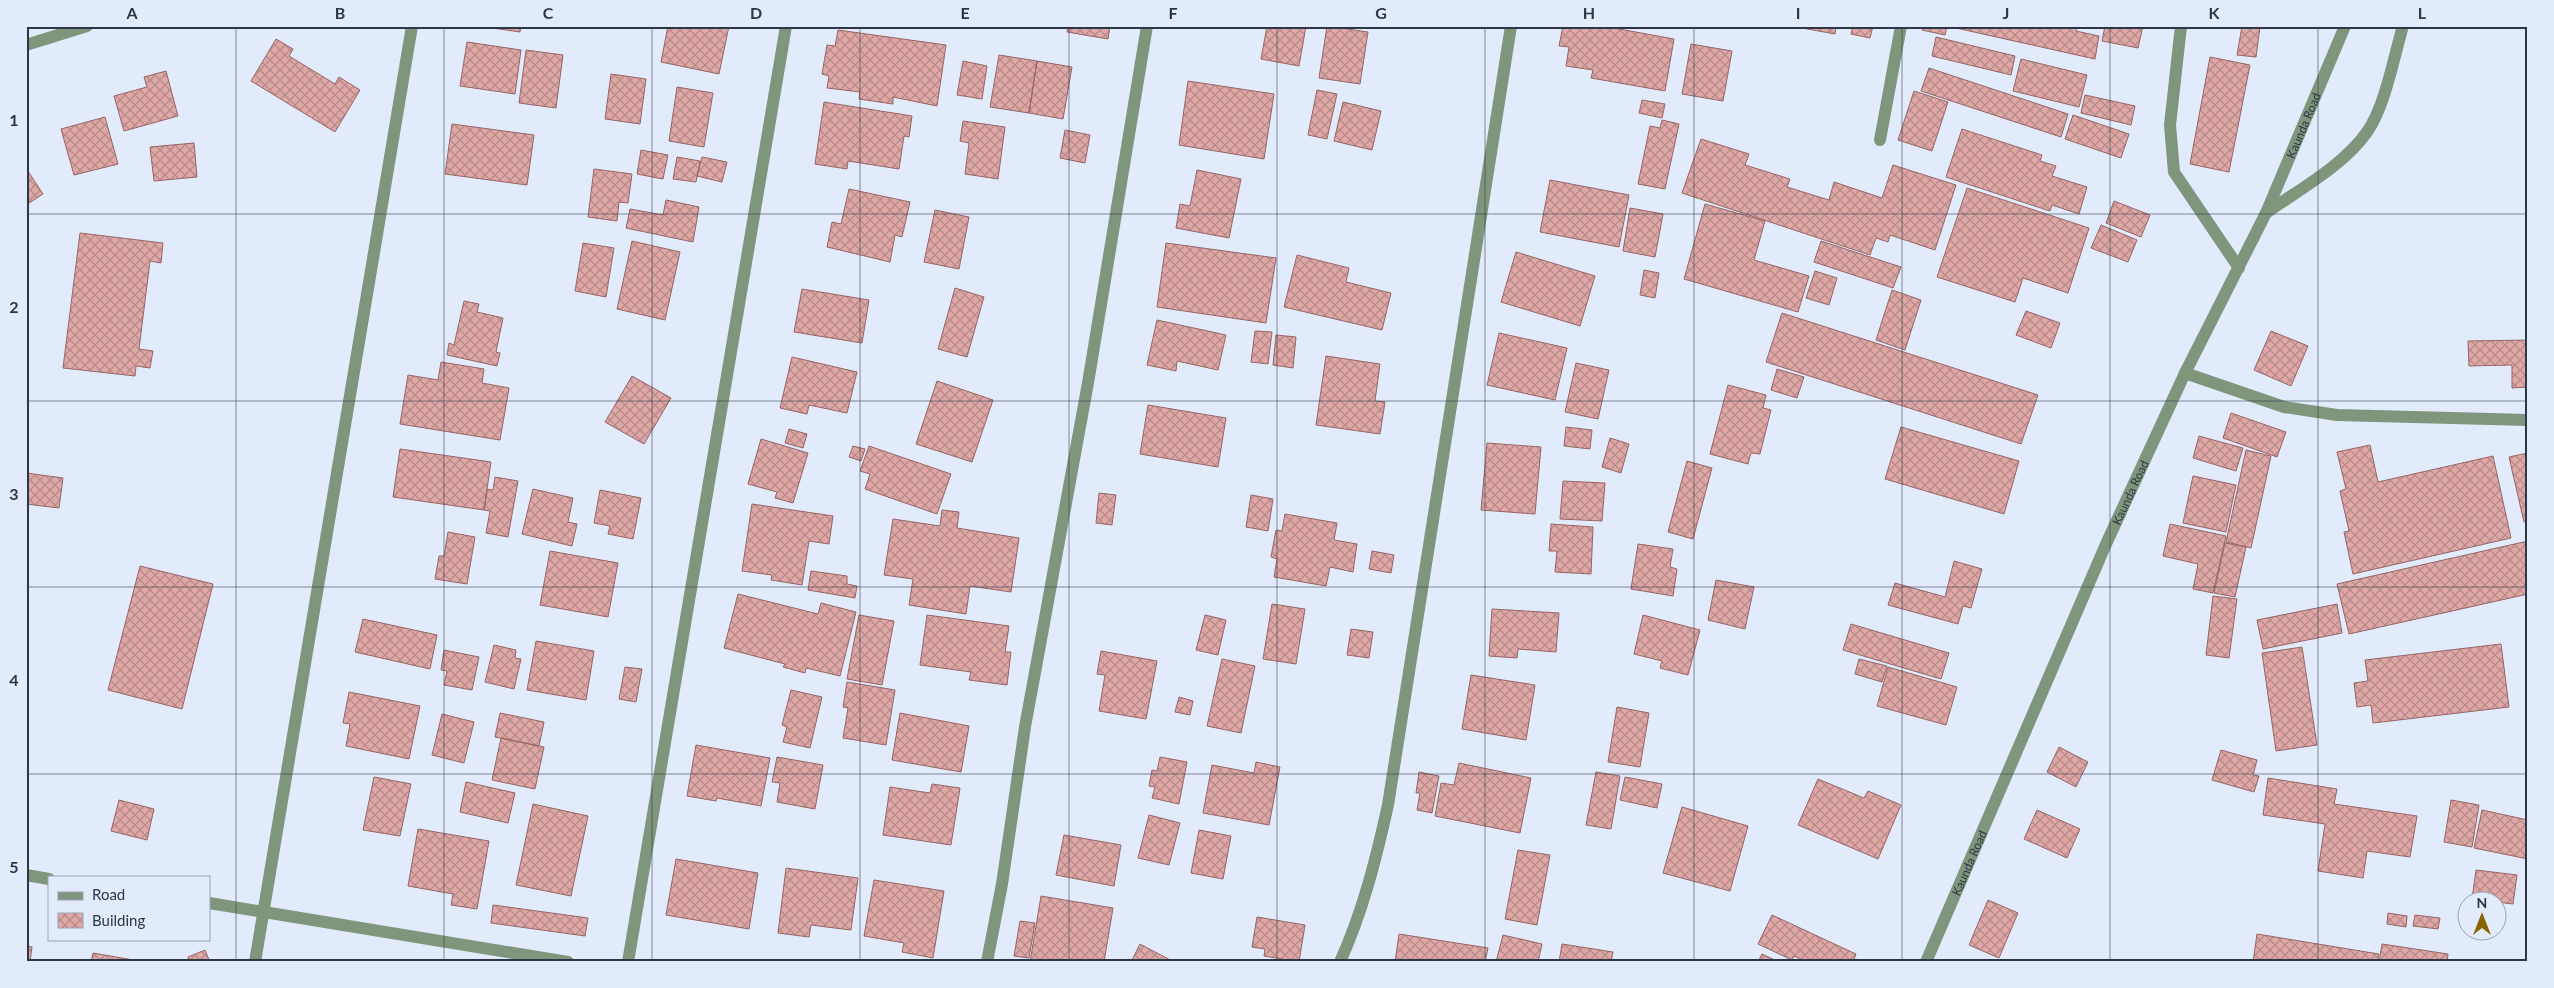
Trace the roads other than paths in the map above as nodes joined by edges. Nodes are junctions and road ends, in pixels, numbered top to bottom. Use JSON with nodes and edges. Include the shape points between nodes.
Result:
{"nodes":[{"id":1,"x":87,"y":26,"type":"edge"},
{"id":2,"x":412,"y":26,"type":"edge"},
{"id":3,"x":786,"y":26,"type":"edge"},
{"id":4,"x":1147,"y":26,"type":"edge"},
{"id":5,"x":1511,"y":26,"type":"edge"},
{"id":6,"x":1901,"y":26,"type":"edge"},
{"id":7,"x":2180,"y":26,"type":"edge"},
{"id":8,"x":2346,"y":26,"type":"edge"},
{"id":9,"x":2403,"y":26,"type":"edge"},
{"id":10,"x":26,"y":45,"type":"edge"},
{"id":11,"x":1880,"y":140,"type":"dead end"},
{"id":12,"x":2266,"y":213,"type":"junction"},
{"id":13,"x":2239,"y":268,"type":"junction"},
{"id":14,"x":2185,"y":373,"type":"junction"},
{"id":15,"x":2528,"y":420,"type":"edge"},
{"id":16,"x":26,"y":875,"type":"edge"},
{"id":17,"x":48,"y":878,"type":"edge"},
{"id":18,"x":210,"y":904,"type":"edge"},
{"id":19,"x":263,"y":912,"type":"junction"},
{"id":20,"x":255,"y":962,"type":"edge"},
{"id":21,"x":568,"y":962,"type":"edge"},
{"id":22,"x":628,"y":962,"type":"edge"},
{"id":23,"x":987,"y":962,"type":"edge"},
{"id":24,"x":1340,"y":962,"type":"edge"},
{"id":25,"x":1926,"y":962,"type":"edge"}],
"edges":[{"from":1,"to":10,"type":"street"},
{"from":2,"to":19,"type":"street"},
{"from":3,"to":22,"type":"street"},
{"from":4,"to":23,"type":"street"},
{"from":5,"to":24,"type":"street","via":[[1388,805],[1357,923]]},
{"from":6,"to":11,"type":"street"},
{"from":7,"to":13,"type":"street","via":[[2170,125],[2174,172]]},
{"from":8,"to":12,"type":"street","name":"Kaunda Road"},
{"from":9,"to":12,"type":"street","via":[[2382,98],[2368,131],[2339,161]]},
{"from":12,"to":13,"type":"street","name":"Kaunda Road"},
{"from":13,"to":14,"type":"street","name":"Kaunda Road"},
{"from":14,"to":15,"type":"street","via":[[2284,407],[2337,415]]},
{"from":14,"to":25,"type":"street","name":"Kaunda Road","via":[[2066,633]]},
{"from":16,"to":17,"type":"street"},
{"from":18,"to":19,"type":"street"},
{"from":19,"to":20,"type":"street"},
{"from":19,"to":21,"type":"street"}]}
